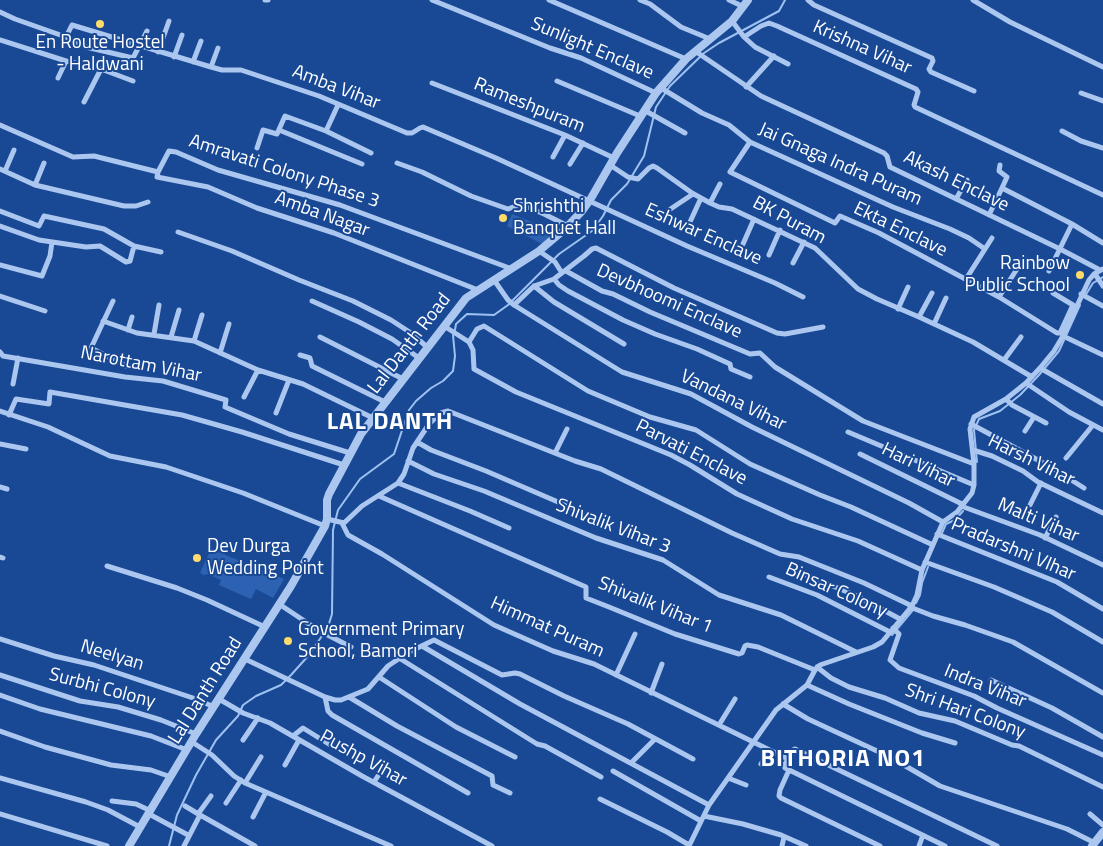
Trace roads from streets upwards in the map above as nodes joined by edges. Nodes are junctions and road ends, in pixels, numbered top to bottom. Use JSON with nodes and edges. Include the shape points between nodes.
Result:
{"nodes":[{"id":1,"x":432,"y":0,"type":"edge"},
{"id":2,"x":549,"y":0,"type":"edge"},
{"id":3,"x":640,"y":0,"type":"edge"},
{"id":4,"x":729,"y":0,"type":"edge"},
{"id":5,"x":808,"y":0,"type":"edge"},
{"id":6,"x":973,"y":0,"type":"edge"},
{"id":7,"x":746,"y":4,"type":"edge"},
{"id":8,"x":0,"y":12,"type":"edge"},
{"id":9,"x":169,"y":20,"type":"dead end"},
{"id":10,"x":732,"y":21,"type":"junction"},
{"id":11,"x":147,"y":31,"type":"dead end"},
{"id":12,"x":182,"y":35,"type":"dead end"},
{"id":13,"x":743,"y":36,"type":"junction"},
{"id":14,"x":66,"y":37,"type":"junction"},
{"id":15,"x":710,"y":39,"type":"junction"},
{"id":16,"x":0,"y":40,"type":"edge"},
{"id":17,"x":201,"y":41,"type":"dead end"},
{"id":18,"x":139,"y":46,"type":"junction"},
{"id":19,"x":218,"y":48,"type":"dead end"},
{"id":20,"x":158,"y":52,"type":"junction"},
{"id":21,"x":699,"y":55,"type":"junction"},
{"id":22,"x":774,"y":56,"type":"junction"},
{"id":23,"x":174,"y":57,"type":"junction"},
{"id":24,"x":686,"y":59,"type":"junction"},
{"id":25,"x":66,"y":61,"type":"junction"},
{"id":26,"x":193,"y":62,"type":"junction"},
{"id":27,"x":788,"y":64,"type":"dead end"},
{"id":28,"x":211,"y":67,"type":"junction"},
{"id":29,"x":1103,"y":67,"type":"edge"},
{"id":30,"x":101,"y":69,"type":"junction"},
{"id":31,"x":58,"y":78,"type":"dead end"},
{"id":32,"x":133,"y":81,"type":"dead end"},
{"id":33,"x":557,"y":81,"type":"dead end"},
{"id":34,"x":432,"y":83,"type":"dead end"},
{"id":35,"x":746,"y":87,"type":"junction"},
{"id":36,"x":662,"y":91,"type":"junction"},
{"id":37,"x":974,"y":91,"type":"dead end"},
{"id":38,"x":1081,"y":93,"type":"dead end"},
{"id":39,"x":1103,"y":101,"type":"edge"},
{"id":40,"x":84,"y":102,"type":"dead end"},
{"id":41,"x":338,"y":105,"type":"junction"},
{"id":42,"x":642,"y":113,"type":"junction"},
{"id":43,"x":0,"y":125,"type":"edge"},
{"id":44,"x":279,"y":130,"type":"junction"},
{"id":45,"x":326,"y":131,"type":"junction"},
{"id":46,"x":1062,"y":131,"type":"dead end"},
{"id":47,"x":685,"y":133,"type":"dead end"},
{"id":48,"x":565,"y":135,"type":"junction"},
{"id":49,"x":750,"y":142,"type":"junction"},
{"id":50,"x":583,"y":143,"type":"junction"},
{"id":51,"x":257,"y":148,"type":"dead end"},
{"id":52,"x":1103,"y":148,"type":"edge"},
{"id":53,"x":14,"y":150,"type":"dead end"},
{"id":54,"x":371,"y":153,"type":"dead end"},
{"id":55,"x":553,"y":157,"type":"dead end"},
{"id":56,"x":612,"y":161,"type":"junction"},
{"id":57,"x":44,"y":163,"type":"dead end"},
{"id":58,"x":397,"y":163,"type":"dead end"},
{"id":59,"x":362,"y":164,"type":"dead end"},
{"id":60,"x":570,"y":164,"type":"dead end"},
{"id":61,"x":1000,"y":165,"type":"dead end"},
{"id":62,"x":2,"y":170,"type":"edge"},
{"id":63,"x":158,"y":172,"type":"junction"},
{"id":64,"x":967,"y":180,"type":"dead end"},
{"id":65,"x":720,"y":184,"type":"dead end"},
{"id":66,"x":35,"y":185,"type":"junction"},
{"id":67,"x":1002,"y":188,"type":"junction"},
{"id":68,"x":693,"y":194,"type":"junction"},
{"id":69,"x":1103,"y":195,"type":"edge"},
{"id":70,"x":702,"y":198,"type":"junction"},
{"id":71,"x":956,"y":199,"type":"junction"},
{"id":72,"x":590,"y":200,"type":"junction"},
{"id":73,"x":148,"y":202,"type":"dead end"},
{"id":74,"x":710,"y":203,"type":"junction"},
{"id":75,"x":669,"y":210,"type":"dead end"},
{"id":76,"x":0,"y":211,"type":"edge"},
{"id":77,"x":990,"y":215,"type":"junction"},
{"id":78,"x":754,"y":219,"type":"junction"},
{"id":79,"x":690,"y":222,"type":"dead end"},
{"id":80,"x":1072,"y":224,"type":"junction"},
{"id":81,"x":0,"y":226,"type":"edge"},
{"id":82,"x":568,"y":226,"type":"junction"},
{"id":83,"x":780,"y":230,"type":"junction"},
{"id":84,"x":178,"y":232,"type":"dead end"},
{"id":85,"x":992,"y":238,"type":"dead end"},
{"id":86,"x":52,"y":242,"type":"junction"},
{"id":87,"x":804,"y":242,"type":"junction"},
{"id":88,"x":1103,"y":243,"type":"edge"},
{"id":89,"x":743,"y":244,"type":"dead end"},
{"id":90,"x":134,"y":246,"type":"junction"},
{"id":91,"x":985,"y":249,"type":"junction"},
{"id":92,"x":1060,"y":249,"type":"junction"},
{"id":93,"x":539,"y":251,"type":"junction"},
{"id":94,"x":161,"y":252,"type":"dead end"},
{"id":95,"x":769,"y":255,"type":"dead end"},
{"id":96,"x":1024,"y":258,"type":"dead end"},
{"id":97,"x":793,"y":263,"type":"dead end"},
{"id":98,"x":0,"y":265,"type":"edge"},
{"id":99,"x":512,"y":270,"type":"junction"},
{"id":100,"x":1050,"y":271,"type":"dead end"},
{"id":101,"x":564,"y":272,"type":"junction"},
{"id":102,"x":1099,"y":274,"type":"edge"},
{"id":103,"x":554,"y":279,"type":"junction"},
{"id":104,"x":966,"y":279,"type":"junction"},
{"id":105,"x":494,"y":280,"type":"junction"},
{"id":106,"x":534,"y":286,"type":"junction"},
{"id":107,"x":1103,"y":286,"type":"edge"},
{"id":108,"x":908,"y":287,"type":"dead end"},
{"id":109,"x":478,"y":290,"type":"junction"},
{"id":110,"x":932,"y":293,"type":"dead end"},
{"id":111,"x":1053,"y":293,"type":"dead end"},
{"id":112,"x":1084,"y":293,"type":"junction"},
{"id":113,"x":0,"y":296,"type":"edge"},
{"id":114,"x":803,"y":297,"type":"dead end"},
{"id":115,"x":999,"y":297,"type":"junction"},
{"id":116,"x":946,"y":298,"type":"dead end"},
{"id":117,"x":113,"y":301,"type":"dead end"},
{"id":118,"x":312,"y":302,"type":"dead end"},
{"id":119,"x":512,"y":303,"type":"junction"},
{"id":120,"x":159,"y":305,"type":"dead end"},
{"id":121,"x":1073,"y":305,"type":"junction"},
{"id":122,"x":1103,"y":306,"type":"edge"},
{"id":123,"x":898,"y":309,"type":"junction"},
{"id":124,"x":179,"y":310,"type":"dead end"},
{"id":125,"x":45,"y":311,"type":"dead end"},
{"id":126,"x":202,"y":315,"type":"dead end"},
{"id":127,"x":132,"y":317,"type":"dead end"},
{"id":128,"x":920,"y":317,"type":"junction"},
{"id":129,"x":104,"y":321,"type":"junction"},
{"id":130,"x":229,"y":324,"type":"dead end"},
{"id":131,"x":934,"y":324,"type":"junction"},
{"id":132,"x":823,"y":327,"type":"dead end"},
{"id":133,"x":447,"y":328,"type":"junction"},
{"id":134,"x":128,"y":330,"type":"junction"},
{"id":135,"x":154,"y":334,"type":"junction"},
{"id":136,"x":1064,"y":336,"type":"junction"},
{"id":137,"x":171,"y":337,"type":"junction"},
{"id":138,"x":320,"y":337,"type":"dead end"},
{"id":139,"x":1021,"y":337,"type":"dead end"},
{"id":140,"x":194,"y":341,"type":"junction"},
{"id":141,"x":469,"y":342,"type":"junction"},
{"id":142,"x":624,"y":344,"type":"dead end"},
{"id":143,"x":427,"y":347,"type":"junction"},
{"id":144,"x":0,"y":352,"type":"edge"},
{"id":145,"x":220,"y":353,"type":"junction"},
{"id":146,"x":300,"y":355,"type":"dead end"},
{"id":147,"x":1103,"y":355,"type":"edge"},
{"id":148,"x":18,"y":358,"type":"junction"},
{"id":149,"x":419,"y":358,"type":"junction"},
{"id":150,"x":1004,"y":360,"type":"junction"},
{"id":151,"x":126,"y":366,"type":"dead end"},
{"id":152,"x":1042,"y":369,"type":"junction"},
{"id":153,"x":258,"y":370,"type":"junction"},
{"id":154,"x":750,"y":377,"type":"dead end"},
{"id":155,"x":1032,"y":377,"type":"junction"},
{"id":156,"x":403,"y":379,"type":"junction"},
{"id":157,"x":290,"y":380,"type":"junction"},
{"id":158,"x":13,"y":384,"type":"dead end"},
{"id":159,"x":1029,"y":385,"type":"junction"},
{"id":160,"x":244,"y":397,"type":"dead end"},
{"id":161,"x":385,"y":402,"type":"junction"},
{"id":162,"x":1009,"y":402,"type":"junction"},
{"id":163,"x":1103,"y":404,"type":"edge"},
{"id":164,"x":0,"y":411,"type":"edge"},
{"id":165,"x":276,"y":413,"type":"dead end"},
{"id":166,"x":9,"y":415,"type":"junction"},
{"id":167,"x":1034,"y":417,"type":"junction"},
{"id":168,"x":373,"y":418,"type":"junction"},
{"id":169,"x":1046,"y":423,"type":"dead end"},
{"id":170,"x":1093,"y":425,"type":"junction"},
{"id":171,"x":974,"y":426,"type":"junction"},
{"id":172,"x":567,"y":429,"type":"dead end"},
{"id":173,"x":1103,"y":430,"type":"edge"},
{"id":174,"x":1025,"y":431,"type":"dead end"},
{"id":175,"x":848,"y":432,"type":"dead end"},
{"id":176,"x":417,"y":442,"type":"junction"},
{"id":177,"x":0,"y":444,"type":"edge"},
{"id":178,"x":26,"y":450,"type":"dead end"},
{"id":179,"x":976,"y":451,"type":"junction"},
{"id":180,"x":555,"y":453,"type":"junction"},
{"id":181,"x":350,"y":454,"type":"junction"},
{"id":182,"x":860,"y":454,"type":"dead end"},
{"id":183,"x":1066,"y":458,"type":"dead end"},
{"id":184,"x":408,"y":461,"type":"junction"},
{"id":185,"x":974,"y":464,"type":"junction"},
{"id":186,"x":344,"y":465,"type":"junction"},
{"id":187,"x":398,"y":483,"type":"junction"},
{"id":188,"x":1041,"y":483,"type":"junction"},
{"id":189,"x":974,"y":485,"type":"junction"},
{"id":190,"x":0,"y":487,"type":"edge"},
{"id":191,"x":6,"y":488,"type":"dead end"},
{"id":192,"x":1084,"y":488,"type":"dead end"},
{"id":193,"x":379,"y":496,"type":"junction"},
{"id":194,"x":961,"y":505,"type":"junction"},
{"id":195,"x":1030,"y":505,"type":"dead end"},
{"id":196,"x":579,"y":511,"type":"dead end"},
{"id":197,"x":1103,"y":513,"type":"edge"},
{"id":198,"x":1056,"y":517,"type":"dead end"},
{"id":199,"x":328,"y":522,"type":"junction"},
{"id":200,"x":943,"y":522,"type":"junction"},
{"id":201,"x":340,"y":523,"type":"junction"},
{"id":202,"x":509,"y":528,"type":"dead end"},
{"id":203,"x":938,"y":534,"type":"junction"},
{"id":204,"x":1045,"y":538,"type":"junction"},
{"id":205,"x":933,"y":545,"type":"junction"},
{"id":206,"x":925,"y":562,"type":"junction"},
{"id":207,"x":1103,"y":565,"type":"edge"},
{"id":208,"x":106,"y":566,"type":"dead end"},
{"id":209,"x":794,"y":570,"type":"dead end"},
{"id":210,"x":922,"y":570,"type":"junction"},
{"id":211,"x":769,"y":577,"type":"dead end"},
{"id":212,"x":279,"y":604,"type":"junction"},
{"id":213,"x":912,"y":608,"type":"junction"},
{"id":214,"x":1103,"y":609,"type":"edge"},
{"id":215,"x":900,"y":619,"type":"junction"},
{"id":216,"x":265,"y":627,"type":"junction"},
{"id":217,"x":894,"y":630,"type":"junction"},
{"id":218,"x":635,"y":634,"type":"dead end"},
{"id":219,"x":0,"y":639,"type":"edge"},
{"id":220,"x":1103,"y":642,"type":"edge"},
{"id":221,"x":422,"y":646,"type":"junction"},
{"id":222,"x":351,"y":647,"type":"dead end"},
{"id":223,"x":856,"y":652,"type":"junction"},
{"id":224,"x":399,"y":658,"type":"junction"},
{"id":225,"x":245,"y":659,"type":"junction"},
{"id":226,"x":662,"y":664,"type":"dead end"},
{"id":227,"x":816,"y":669,"type":"junction"},
{"id":228,"x":0,"y":675,"type":"edge"},
{"id":229,"x":616,"y":675,"type":"junction"},
{"id":230,"x":379,"y":677,"type":"junction"},
{"id":231,"x":991,"y":680,"type":"dead end"},
{"id":232,"x":807,"y":684,"type":"junction"},
{"id":233,"x":651,"y":693,"type":"junction"},
{"id":234,"x":1103,"y":693,"type":"edge"},
{"id":235,"x":0,"y":695,"type":"edge"},
{"id":236,"x":325,"y":697,"type":"junction"},
{"id":237,"x":349,"y":697,"type":"junction"},
{"id":238,"x":219,"y":698,"type":"junction"},
{"id":239,"x":735,"y":699,"type":"dead end"},
{"id":240,"x":783,"y":704,"type":"junction"},
{"id":241,"x":214,"y":707,"type":"junction"},
{"id":242,"x":258,"y":718,"type":"junction"},
{"id":243,"x":719,"y":725,"type":"junction"},
{"id":244,"x":0,"y":731,"type":"edge"},
{"id":245,"x":196,"y":734,"type":"junction"},
{"id":246,"x":293,"y":736,"type":"junction"},
{"id":247,"x":1103,"y":737,"type":"edge"},
{"id":248,"x":655,"y":739,"type":"junction"},
{"id":249,"x":243,"y":740,"type":"dead end"},
{"id":250,"x":299,"y":740,"type":"junction"},
{"id":251,"x":192,"y":742,"type":"junction"},
{"id":252,"x":753,"y":742,"type":"junction"},
{"id":253,"x":955,"y":743,"type":"dead end"},
{"id":254,"x":332,"y":746,"type":"dead end"},
{"id":255,"x":187,"y":750,"type":"junction"},
{"id":256,"x":770,"y":751,"type":"junction"},
{"id":257,"x":1103,"y":755,"type":"edge"},
{"id":258,"x":261,"y":757,"type":"dead end"},
{"id":259,"x":516,"y":758,"type":"dead end"},
{"id":260,"x":693,"y":759,"type":"dead end"},
{"id":261,"x":788,"y":759,"type":"junction"},
{"id":262,"x":630,"y":763,"type":"junction"},
{"id":263,"x":761,"y":764,"type":"dead end"},
{"id":264,"x":286,"y":765,"type":"dead end"},
{"id":265,"x":385,"y":765,"type":"dead end"},
{"id":266,"x":790,"y":770,"type":"junction"},
{"id":267,"x":613,"y":771,"type":"dead end"},
{"id":268,"x":171,"y":777,"type":"junction"},
{"id":269,"x":601,"y":777,"type":"dead end"},
{"id":270,"x":0,"y":778,"type":"edge"},
{"id":271,"x":728,"y":778,"type":"junction"},
{"id":272,"x":243,"y":781,"type":"junction"},
{"id":273,"x":374,"y":782,"type":"junction"},
{"id":274,"x":746,"y":785,"type":"dead end"},
{"id":275,"x":1103,"y":787,"type":"edge"},
{"id":276,"x":266,"y":792,"type":"junction"},
{"id":277,"x":468,"y":792,"type":"dead end"},
{"id":278,"x":510,"y":793,"type":"dead end"},
{"id":279,"x":211,"y":796,"type":"dead end"},
{"id":280,"x":600,"y":799,"type":"dead end"},
{"id":281,"x":112,"y":801,"type":"dead end"},
{"id":282,"x":226,"y":803,"type":"dead end"},
{"id":283,"x":709,"y":805,"type":"junction"},
{"id":284,"x":185,"y":806,"type":"dead end"},
{"id":285,"x":150,"y":812,"type":"junction"},
{"id":286,"x":0,"y":814,"type":"edge"},
{"id":287,"x":1090,"y":814,"type":"dead end"},
{"id":288,"x":199,"y":815,"type":"junction"},
{"id":289,"x":253,"y":817,"type":"dead end"},
{"id":290,"x":703,"y":818,"type":"junction"},
{"id":291,"x":1103,"y":825,"type":"edge"},
{"id":292,"x":140,"y":827,"type":"junction"},
{"id":293,"x":1103,"y":832,"type":"edge"},
{"id":294,"x":188,"y":835,"type":"junction"},
{"id":295,"x":923,"y":835,"type":"junction"},
{"id":296,"x":784,"y":837,"type":"junction"},
{"id":297,"x":1094,"y":845,"type":"edge"},
{"id":298,"x":107,"y":846,"type":"edge"},
{"id":299,"x":129,"y":846,"type":"edge"},
{"id":300,"x":184,"y":846,"type":"edge"},
{"id":301,"x":256,"y":846,"type":"edge"},
{"id":302,"x":390,"y":846,"type":"edge"},
{"id":303,"x":492,"y":846,"type":"edge"},
{"id":304,"x":689,"y":846,"type":"edge"},
{"id":305,"x":782,"y":846,"type":"edge"},
{"id":306,"x":806,"y":846,"type":"edge"},
{"id":307,"x":880,"y":846,"type":"edge"},
{"id":308,"x":919,"y":846,"type":"edge"},
{"id":309,"x":945,"y":846,"type":"edge"},
{"id":310,"x":997,"y":846,"type":"edge"}],
"edges":[{"from":1,"to":36,"type":"street","name":"Sunlight Enclave"},
{"from":2,"to":24,"type":"street"},
{"from":3,"to":15,"type":"street","via":[[681,27]]},
{"from":4,"to":7,"type":"street"},
{"from":5,"to":37,"type":"street","via":[[932,58],[931,72]]},
{"from":6,"to":29,"type":"street","via":[[1010,22]]},
{"from":7,"to":10,"type":"street","name":"Lal Danth Road"},
{"from":8,"to":14,"type":"street"},
{"from":9,"to":20,"type":"street"},
{"from":10,"to":13,"type":"street"},
{"from":10,"to":15,"type":"street","name":"Lal Danth Road"},
{"from":11,"to":18,"type":"street"},
{"from":12,"to":23,"type":"street"},
{"from":13,"to":22,"type":"street","via":[[755,47]]},
{"from":13,"to":69,"type":"street","name":"Krishna Vihar","via":[[769,23],[776,26],[916,89],[915,107]]},
{"from":14,"to":18,"type":"street","name":"Amba Vihar","via":[[72,25]]},
{"from":14,"to":18,"type":"street","via":[[86,47],[134,58]]},
{"from":15,"to":21,"type":"street","name":"Lal Danth Road"},
{"from":16,"to":25,"type":"street"},
{"from":17,"to":26,"type":"street"},
{"from":18,"to":20,"type":"street","name":"Amba Vihar"},
{"from":19,"to":28,"type":"street"},
{"from":20,"to":23,"type":"street","name":"Amba Vihar"},
{"from":21,"to":24,"type":"street","name":"Lal Danth Road"},
{"from":21,"to":35,"type":"street","name":"Akash Enclave"},
{"from":22,"to":27,"type":"street"},
{"from":22,"to":35,"type":"street"},
{"from":23,"to":26,"type":"street","name":"Amba Vihar"},
{"from":24,"to":36,"type":"street","name":"Lal Danth Road"},
{"from":25,"to":30,"type":"street"},
{"from":25,"to":31,"type":"street"},
{"from":26,"to":28,"type":"street","name":"Amba Vihar"},
{"from":28,"to":41,"type":"street","name":"Amba Vihar","via":[[241,70]]},
{"from":30,"to":32,"type":"street"},
{"from":30,"to":40,"type":"street"},
{"from":33,"to":42,"type":"street"},
{"from":34,"to":48,"type":"street","name":"Rameshpuram"},
{"from":35,"to":71,"type":"street","name":"Akash Enclave","via":[[884,153],[890,167]]},
{"from":36,"to":42,"type":"street","name":"Lal Danth Road"},
{"from":36,"to":49,"type":"street","name":"Jai Gnaga Indra Puram","via":[[729,125]]},
{"from":38,"to":39,"type":"street"},
{"from":41,"to":45,"type":"street"},
{"from":41,"to":72,"type":"street","name":"Amba Vihar","via":[[406,134],[423,127]]},
{"from":42,"to":47,"type":"street"},
{"from":42,"to":56,"type":"street","name":"Lal Danth Road"},
{"from":43,"to":63,"type":"street","via":[[73,157],[94,156]]},
{"from":44,"to":45,"type":"street","via":[[285,116]]},
{"from":44,"to":51,"type":"street","via":[[277,134],[264,130]]},
{"from":44,"to":59,"type":"street"},
{"from":45,"to":54,"type":"street"},
{"from":46,"to":52,"type":"street"},
{"from":48,"to":50,"type":"street","name":"Rameshpuram"},
{"from":48,"to":55,"type":"street"},
{"from":49,"to":91,"type":"street","name":"Jai Gnaga Indra Puram","via":[[893,207],[950,229]]},
{"from":49,"to":104,"type":"street","name":"Ekta Enclave","via":[[730,172],[835,223],[840,216],[865,226]]},
{"from":50,"to":56,"type":"street","name":"Rameshpuram"},
{"from":50,"to":60,"type":"street"},
{"from":53,"to":62,"type":"street"},
{"from":56,"to":68,"type":"street","name":"BK Puram","via":[[631,178],[638,180],[653,166]]},
{"from":56,"to":72,"type":"street","name":"Lal Danth Road"},
{"from":57,"to":66,"type":"street"},
{"from":58,"to":82,"type":"street","via":[[471,196],[508,209],[521,204]]},
{"from":61,"to":67,"type":"street","via":[[999,171],[1008,177]]},
{"from":62,"to":66,"type":"street"},
{"from":63,"to":99,"type":"street","name":"Amravati Colony Phase 3","via":[[169,151],[176,152],[218,170],[340,205]]},
{"from":63,"to":109,"type":"street","name":"Amba Nagar","via":[[157,176],[208,187]]},
{"from":64,"to":71,"type":"street"},
{"from":65,"to":74,"type":"street"},
{"from":66,"to":73,"type":"street","via":[[124,206]]},
{"from":67,"to":77,"type":"street"},
{"from":67,"to":80,"type":"street"},
{"from":68,"to":70,"type":"street","name":"BK Puram"},
{"from":68,"to":75,"type":"street"},
{"from":70,"to":74,"type":"street","name":"BK Puram"},
{"from":70,"to":79,"type":"street"},
{"from":71,"to":77,"type":"street","name":"Akash Enclave"},
{"from":72,"to":82,"type":"street","name":"Lal Danth Road"},
{"from":72,"to":114,"type":"street","name":"Eshwar Enclave"},
{"from":74,"to":78,"type":"street","name":"BK Puram"},
{"from":76,"to":90,"type":"street","via":[[39,226],[44,216],[104,229]]},
{"from":77,"to":92,"type":"street","name":"Akash Enclave"},
{"from":78,"to":83,"type":"street","name":"BK Puram"},
{"from":78,"to":89,"type":"street"},
{"from":80,"to":88,"type":"street"},
{"from":80,"to":92,"type":"street"},
{"from":81,"to":86,"type":"street"},
{"from":82,"to":93,"type":"street","name":"Lal Danth Road"},
{"from":83,"to":87,"type":"street","name":"BK Puram"},
{"from":83,"to":95,"type":"street"},
{"from":84,"to":143,"type":"street","via":[[353,301],[391,320]]},
{"from":85,"to":91,"type":"street"},
{"from":86,"to":90,"type":"street","via":[[86,248],[100,246],[128,262]]},
{"from":86,"to":98,"type":"street","via":[[42,276]]},
{"from":87,"to":97,"type":"street"},
{"from":87,"to":123,"type":"street","name":"BK Puram","via":[[815,248],[858,288]]},
{"from":90,"to":94,"type":"street"},
{"from":91,"to":104,"type":"street"},
{"from":92,"to":100,"type":"street"},
{"from":92,"to":102,"type":"street","name":"Akash Enclave"},
{"from":93,"to":99,"type":"street","name":"Lal Danth Road"},
{"from":93,"to":101,"type":"street"},
{"from":96,"to":115,"type":"street"},
{"from":99,"to":105,"type":"street","name":"Lal Danth Road"},
{"from":101,"to":103,"type":"street"},
{"from":101,"to":132,"type":"street","via":[[596,248],[665,284],[777,333]]},
{"from":101,"to":185,"type":"street","name":"Devbhoomi Enclave","via":[[750,354],[760,353],[775,367],[856,417]]},
{"from":102,"to":107,"type":"street"},
{"from":102,"to":112,"type":"street","via":[[1089,280]]},
{"from":103,"to":106,"type":"street"},
{"from":103,"to":154,"type":"street","via":[[559,285],[623,320],[697,349]]},
{"from":104,"to":115,"type":"street","name":"Ekta Enclave"},
{"from":105,"to":109,"type":"street","name":"Lal Danth Road"},
{"from":105,"to":119,"type":"street","name":"Vandana Vihar"},
{"from":106,"to":119,"type":"street"},
{"from":106,"to":142,"type":"street","via":[[554,302]]},
{"from":108,"to":123,"type":"street"},
{"from":109,"to":133,"type":"street","name":"Lal Danth Road","via":[[466,298]]},
{"from":110,"to":128,"type":"street"},
{"from":111,"to":121,"type":"street"},
{"from":112,"to":121,"type":"street","via":[[1078,294]]},
{"from":112,"to":122,"type":"street"},
{"from":112,"to":136,"type":"street"},
{"from":113,"to":125,"type":"street"},
{"from":115,"to":136,"type":"street","name":"Ekta Enclave"},
{"from":116,"to":131,"type":"street"},
{"from":117,"to":129,"type":"street"},
{"from":118,"to":149,"type":"street","via":[[392,339]]},
{"from":119,"to":200,"type":"street","name":"Vandana Vihar","via":[[622,372],[691,394]]},
{"from":120,"to":135,"type":"street"},
{"from":121,"to":136,"type":"street"},
{"from":123,"to":128,"type":"street","name":"BK Puram"},
{"from":124,"to":137,"type":"street"},
{"from":126,"to":140,"type":"street"},
{"from":127,"to":134,"type":"street"},
{"from":128,"to":131,"type":"street","name":"BK Puram"},
{"from":129,"to":134,"type":"street"},
{"from":129,"to":151,"type":"street","via":[[91,348]]},
{"from":130,"to":145,"type":"street"},
{"from":131,"to":150,"type":"street","name":"BK Puram"},
{"from":133,"to":141,"type":"street"},
{"from":133,"to":143,"type":"street","name":"Lal Danth Road"},
{"from":134,"to":135,"type":"street"},
{"from":135,"to":137,"type":"street"},
{"from":136,"to":147,"type":"street","name":"Ekta Enclave"},
{"from":136,"to":152,"type":"street"},
{"from":137,"to":140,"type":"street"},
{"from":138,"to":156,"type":"street"},
{"from":139,"to":150,"type":"street"},
{"from":140,"to":145,"type":"street"},
{"from":141,"to":205,"type":"street","via":[[484,326],[588,391],[696,430],[750,464]]},
{"from":141,"to":210,"type":"street","name":"Parvati Enclave","via":[[474,368],[516,392],[671,455],[737,494],[792,519],[858,541]]},
{"from":143,"to":149,"type":"street","name":"Lal Danth Road"},
{"from":144,"to":148,"type":"street","name":"Narottam Vihar","via":[[3,356]]},
{"from":145,"to":153,"type":"street"},
{"from":146,"to":161,"type":"street","via":[[310,358],[312,366]]},
{"from":148,"to":158,"type":"street"},
{"from":148,"to":181,"type":"street","name":"Narottam Vihar","via":[[163,381],[226,400],[224,407],[289,434]]},
{"from":149,"to":156,"type":"street","name":"Lal Danth Road"},
{"from":150,"to":155,"type":"street","name":"BK Puram"},
{"from":152,"to":155,"type":"street"},
{"from":152,"to":163,"type":"street"},
{"from":153,"to":157,"type":"street"},
{"from":153,"to":160,"type":"street"},
{"from":155,"to":159,"type":"street"},
{"from":156,"to":161,"type":"street","name":"Lal Danth Road"},
{"from":157,"to":165,"type":"street"},
{"from":157,"to":168,"type":"street"},
{"from":159,"to":162,"type":"street"},
{"from":159,"to":170,"type":"street"},
{"from":161,"to":168,"type":"street","name":"Lal Danth Road"},
{"from":162,"to":167,"type":"street"},
{"from":162,"to":171,"type":"street","via":[[974,417]]},
{"from":164,"to":166,"type":"street"},
{"from":166,"to":186,"type":"street","via":[[16,399],[49,404],[50,392],[182,415]]},
{"from":166,"to":199,"type":"street","via":[[48,427],[106,455],[166,467]]},
{"from":167,"to":169,"type":"street"},
{"from":167,"to":174,"type":"street"},
{"from":168,"to":181,"type":"street","name":"Lal Danth Road"},
{"from":170,"to":173,"type":"street"},
{"from":170,"to":183,"type":"street"},
{"from":171,"to":179,"type":"street"},
{"from":171,"to":192,"type":"street"},
{"from":172,"to":180,"type":"street"},
{"from":175,"to":189,"type":"street"},
{"from":176,"to":180,"type":"street","via":[[429,424],[446,411]]},
{"from":176,"to":184,"type":"street"},
{"from":176,"to":196,"type":"street"},
{"from":177,"to":178,"type":"street"},
{"from":179,"to":185,"type":"street"},
{"from":179,"to":188,"type":"street","name":"Harsh Vihar","via":[[1023,471]]},
{"from":180,"to":213,"type":"street","via":[[602,469],[780,554],[799,557],[854,579]]},
{"from":181,"to":186,"type":"street","name":"Lal Danth Road"},
{"from":182,"to":194,"type":"street","name":"Hari Vihar"},
{"from":184,"to":187,"type":"street"},
{"from":184,"to":223,"type":"street","name":"Shivalik Vihar 3","via":[[588,535],[663,560],[719,595],[781,615]]},
{"from":185,"to":189,"type":"street"},
{"from":186,"to":199,"type":"street","name":"Lal Danth Road","via":[[327,498]]},
{"from":187,"to":193,"type":"street"},
{"from":187,"to":202,"type":"street"},
{"from":188,"to":195,"type":"street"},
{"from":188,"to":197,"type":"street","name":"Harsh Vihar"},
{"from":189,"to":194,"type":"street","via":[[972,493]]},
{"from":190,"to":191,"type":"street"},
{"from":193,"to":201,"type":"street"},
{"from":193,"to":227,"type":"street","name":"Shivalik Vihar 1","via":[[586,587],[586,598],[617,611],[739,654],[747,645],[758,647]]},
{"from":194,"to":200,"type":"street"},
{"from":194,"to":204,"type":"street","name":"Malti Vihar"},
{"from":198,"to":204,"type":"street"},
{"from":199,"to":201,"type":"street"},
{"from":199,"to":212,"type":"street","name":"Lal Danth Road"},
{"from":200,"to":203,"type":"street"},
{"from":201,"to":229,"type":"street","name":"Himmat Puram","via":[[348,535],[494,625]]},
{"from":203,"to":205,"type":"street"},
{"from":203,"to":214,"type":"street","name":"Pradarshni VIhar","via":[[1057,582]]},
{"from":204,"to":207,"type":"street","name":"Malti Vihar"},
{"from":205,"to":206,"type":"street"},
{"from":206,"to":210,"type":"street"},
{"from":206,"to":220,"type":"street","via":[[1052,612]]},
{"from":208,"to":216,"type":"street","via":[[177,588]]},
{"from":209,"to":215,"type":"street","via":[[857,596]]},
{"from":210,"to":213,"type":"street"},
{"from":211,"to":217,"type":"street","name":"Binsar Colony","via":[[818,595]]},
{"from":212,"to":216,"type":"street","name":"Lal Danth Road"},
{"from":212,"to":222,"type":"street"},
{"from":213,"to":215,"type":"street"},
{"from":213,"to":234,"type":"street","via":[[1013,642]]},
{"from":215,"to":217,"type":"street"},
{"from":216,"to":225,"type":"street","name":"Lal Danth Road"},
{"from":217,"to":223,"type":"street","via":[[877,645]]},
{"from":217,"to":257,"type":"street","name":"Indra Vihar","via":[[899,638],[890,658],[899,668],[974,696]]},
{"from":218,"to":229,"type":"street"},
{"from":219,"to":241,"type":"street","name":"Neelyan","via":[[111,670]]},
{"from":221,"to":224,"type":"street"},
{"from":221,"to":248,"type":"street","via":[[434,640],[502,676],[520,674]]},
{"from":221,"to":262,"type":"street","via":[[520,704]]},
{"from":223,"to":227,"type":"street","via":[[828,661]]},
{"from":224,"to":230,"type":"street"},
{"from":224,"to":269,"type":"street","via":[[537,744]]},
{"from":225,"to":236,"type":"street"},
{"from":225,"to":238,"type":"street","name":"Lal Danth Road"},
{"from":226,"to":233,"type":"street"},
{"from":227,"to":232,"type":"street"},
{"from":227,"to":275,"type":"street","name":"Shri Hari Colony","via":[[849,687],[1019,746]]},
{"from":228,"to":245,"type":"street","name":"Surbhi Colony","via":[[80,701],[144,714]]},
{"from":229,"to":233,"type":"street","name":"Himmat Puram"},
{"from":230,"to":237,"type":"street","via":[[368,689]]},
{"from":230,"to":259,"type":"street","via":[[456,727]]},
{"from":231,"to":247,"type":"street","via":[[1052,708]]},
{"from":232,"to":240,"type":"street"},
{"from":232,"to":253,"type":"street","via":[[849,704]]},
{"from":233,"to":243,"type":"street","name":"Himmat Puram"},
{"from":235,"to":255,"type":"street","via":[[40,709],[151,736]]},
{"from":236,"to":237,"type":"street","via":[[335,700]]},
{"from":236,"to":277,"type":"street","via":[[332,715]]},
{"from":237,"to":278,"type":"street","via":[[492,776],[493,785]]},
{"from":238,"to":241,"type":"street","name":"Lal Danth Road"},
{"from":238,"to":242,"type":"street","name":"Pushp Vihar","via":[[236,710]]},
{"from":239,"to":243,"type":"street"},
{"from":240,"to":252,"type":"street"},
{"from":240,"to":297,"type":"street","via":[[890,757],[940,786],[1067,829]]},
{"from":241,"to":245,"type":"street","name":"Lal Danth Road"},
{"from":242,"to":246,"type":"street","name":"Pushp Vihar"},
{"from":242,"to":249,"type":"street"},
{"from":243,"to":252,"type":"street","name":"Himmat Puram"},
{"from":244,"to":268,"type":"street","via":[[111,765],[151,770]]},
{"from":245,"to":251,"type":"street","name":"Lal Danth Road"},
{"from":246,"to":250,"type":"street","name":"Pushp Vihar"},
{"from":246,"to":254,"type":"street","via":[[303,728]]},
{"from":248,"to":260,"type":"street"},
{"from":248,"to":262,"type":"street"},
{"from":250,"to":264,"type":"street"},
{"from":250,"to":273,"type":"street","name":"Pushp Vihar"},
{"from":251,"to":255,"type":"street","name":"Lal Danth Road"},
{"from":251,"to":272,"type":"street"},
{"from":252,"to":256,"type":"street","name":"Himmat Puram"},
{"from":252,"to":271,"type":"street"},
{"from":255,"to":268,"type":"street","name":"Lal Danth Road"},
{"from":256,"to":261,"type":"street","name":"Himmat Puram"},
{"from":256,"to":263,"type":"street"},
{"from":258,"to":272,"type":"street"},
{"from":261,"to":266,"type":"street","via":[[784,767]]},
{"from":261,"to":310,"type":"street","via":[[795,749]]},
{"from":262,"to":283,"type":"street"},
{"from":265,"to":273,"type":"street"},
{"from":266,"to":295,"type":"street"},
{"from":266,"to":307,"type":"street","via":[[780,790],[781,798]]},
{"from":267,"to":290,"type":"street"},
{"from":268,"to":285,"type":"street","name":"Lal Danth Road"},
{"from":270,"to":292,"type":"street","via":[[86,802]]},
{"from":271,"to":274,"type":"street"},
{"from":271,"to":283,"type":"street"},
{"from":272,"to":276,"type":"street"},
{"from":272,"to":282,"type":"street"},
{"from":273,"to":303,"type":"street","name":"Pushp Vihar"},
{"from":276,"to":289,"type":"street"},
{"from":276,"to":302,"type":"street"},
{"from":279,"to":288,"type":"street"},
{"from":280,"to":304,"type":"street"},
{"from":281,"to":285,"type":"street","via":[[136,804]]},
{"from":283,"to":290,"type":"street"},
{"from":284,"to":288,"type":"street"},
{"from":285,"to":292,"type":"street","name":"Lal Danth Road"},
{"from":285,"to":294,"type":"street"},
{"from":286,"to":298,"type":"street"},
{"from":287,"to":291,"type":"street"},
{"from":288,"to":294,"type":"street"},
{"from":288,"to":301,"type":"street"},
{"from":290,"to":296,"type":"street","via":[[744,824]]},
{"from":290,"to":304,"type":"street"},
{"from":292,"to":299,"type":"street","name":"Lal Danth Road"},
{"from":293,"to":297,"type":"street"},
{"from":294,"to":300,"type":"street"},
{"from":295,"to":308,"type":"street"},
{"from":295,"to":309,"type":"street"},
{"from":296,"to":305,"type":"street"},
{"from":296,"to":306,"type":"street"}]}
